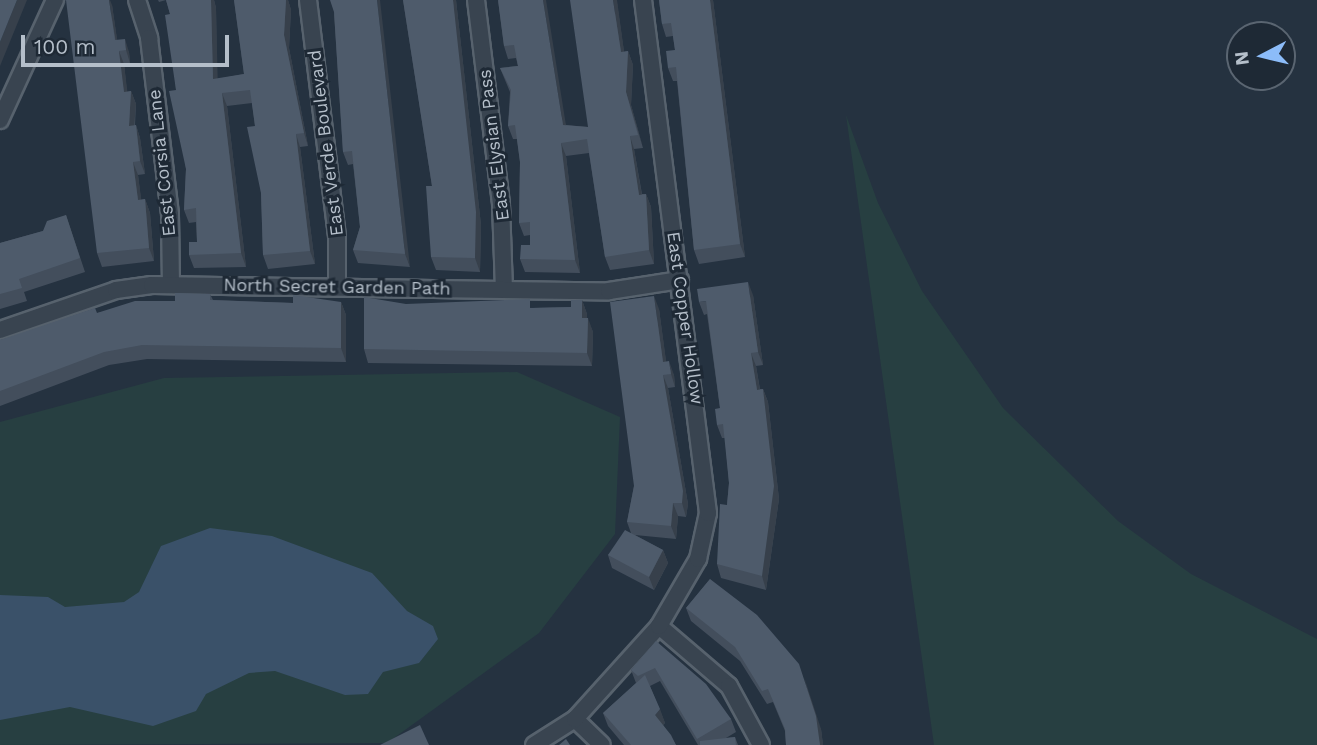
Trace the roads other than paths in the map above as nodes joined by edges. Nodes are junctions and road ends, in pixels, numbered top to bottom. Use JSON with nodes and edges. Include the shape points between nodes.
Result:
{"nodes":[{"id":1,"x":55,"y":0,"type":"edge"},
{"id":2,"x":138,"y":0,"type":"edge"},
{"id":3,"x":308,"y":0,"type":"edge"},
{"id":4,"x":476,"y":0,"type":"edge"},
{"id":5,"x":643,"y":0,"type":"edge"},
{"id":6,"x":0,"y":120,"type":"edge"},
{"id":7,"x":680,"y":281,"type":"junction"},
{"id":8,"x":172,"y":285,"type":"junction"},
{"id":9,"x":337,"y":285,"type":"junction"},
{"id":10,"x":504,"y":290,"type":"junction"},
{"id":11,"x":0,"y":330,"type":"edge"},
{"id":12,"x":659,"y":626,"type":"junction"},
{"id":13,"x":575,"y":719,"type":"junction"},
{"id":14,"x":534,"y":745,"type":"edge"},
{"id":15,"x":603,"y":745,"type":"edge"},
{"id":16,"x":761,"y":745,"type":"edge"}],
"edges":[{"from":1,"to":6,"type":"street"},
{"from":2,"to":8,"type":"street","name":"East Corsia Lane","via":[[149,38],[170,215]]},
{"from":3,"to":9,"type":"street","name":"East Verde Boulevard","via":[[337,236]]},
{"from":4,"to":10,"type":"street","name":"East Elysian Pass","via":[[501,204]]},
{"from":5,"to":7,"type":"street","name":"East Copper Hollow"},
{"from":7,"to":10,"type":"street","name":"North Secret Garden Path","via":[[609,291]]},
{"from":7,"to":12,"type":"street","name":"East Copper Hollow","via":[[708,513],[698,559]]},
{"from":8,"to":9,"type":"street","name":"North Secret Garden Path"},
{"from":8,"to":11,"type":"street","name":"North Secret Garden Path","via":[[116,290]]},
{"from":9,"to":10,"type":"street","name":"North Secret Garden Path"},
{"from":12,"to":13,"type":"street","name":"East Copper Hollow"},
{"from":12,"to":16,"type":"street","via":[[729,686]]},
{"from":13,"to":14,"type":"street","name":"East Copper Hollow"},
{"from":13,"to":15,"type":"street"}]}
